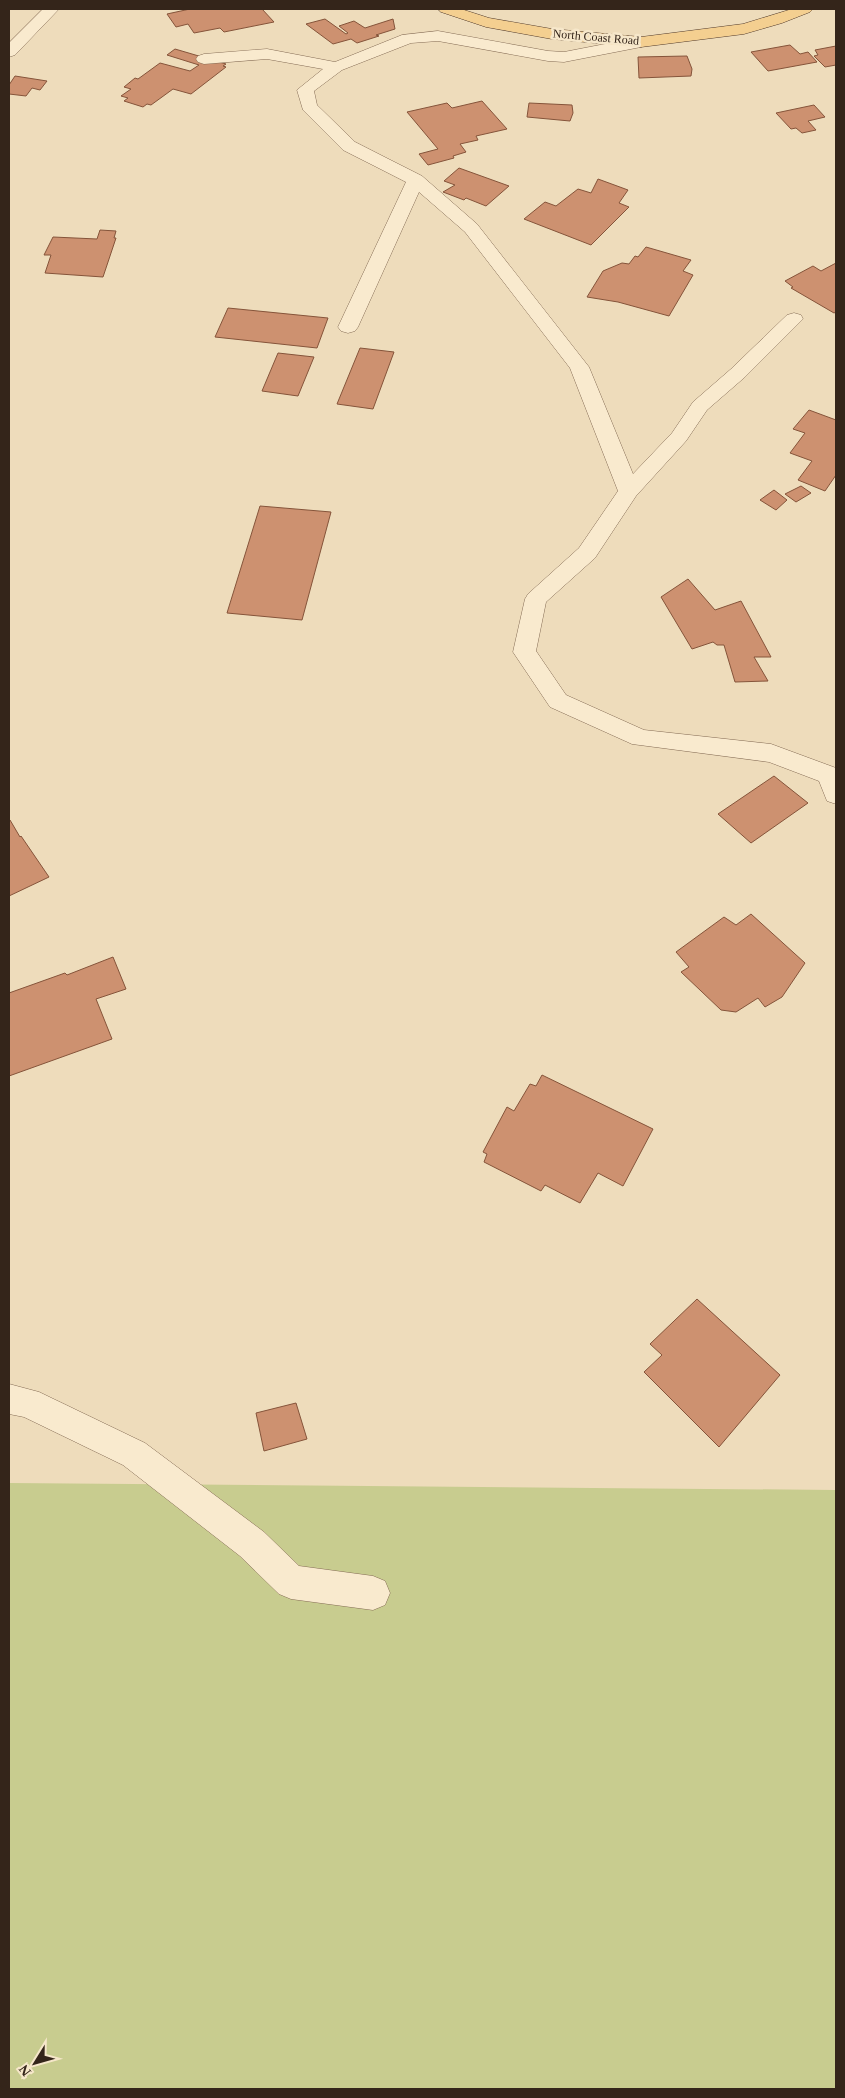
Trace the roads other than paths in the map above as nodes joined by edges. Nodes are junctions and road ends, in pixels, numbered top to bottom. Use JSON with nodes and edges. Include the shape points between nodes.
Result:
{"nodes":[{"id":1,"x":51,"y":9,"type":"edge"},
{"id":2,"x":446,"y":9,"type":"edge"},
{"id":3,"x":805,"y":9,"type":"edge"},
{"id":4,"x":641,"y":42,"type":"junction"},
{"id":5,"x":9,"y":52,"type":"edge"},
{"id":6,"x":204,"y":59,"type":"dead end"},
{"id":7,"x":336,"y":67,"type":"junction"},
{"id":8,"x":416,"y":180,"type":"junction"},
{"id":9,"x":794,"y":319,"type":"dead end"},
{"id":10,"x":348,"y":327,"type":"dead end"},
{"id":11,"x":629,"y":491,"type":"junction"},
{"id":12,"x":836,"y":795,"type":"edge"},
{"id":13,"x":9,"y":1399,"type":"edge"},
{"id":14,"x":372,"y":1594,"type":"dead end"}],
"edges":[{"from":1,"to":5,"type":"street"},
{"from":2,"to":4,"type":"main road","name":"North Coast Road","via":[[486,22],[552,34]]},
{"from":3,"to":4,"type":"main road","name":"North Coast Road","via":[[744,29]]},
{"from":4,"to":7,"type":"street","via":[[564,57],[438,36],[408,38]]},
{"from":6,"to":7,"type":"street","via":[[267,54]]},
{"from":7,"to":8,"type":"street","via":[[305,90],[309,106],[349,146]]},
{"from":8,"to":10,"type":"street"},
{"from":8,"to":11,"type":"street","via":[[471,228],[579,367]]},
{"from":9,"to":11,"type":"street","via":[[700,406],[679,437]]},
{"from":11,"to":12,"type":"street","via":[[587,553],[536,599],[524,652],[558,701],[640,738],[771,753],[829,775]]},
{"from":13,"to":14,"type":"street","via":[[28,1403],[134,1454],[252,1544],[291,1582]]}]}
